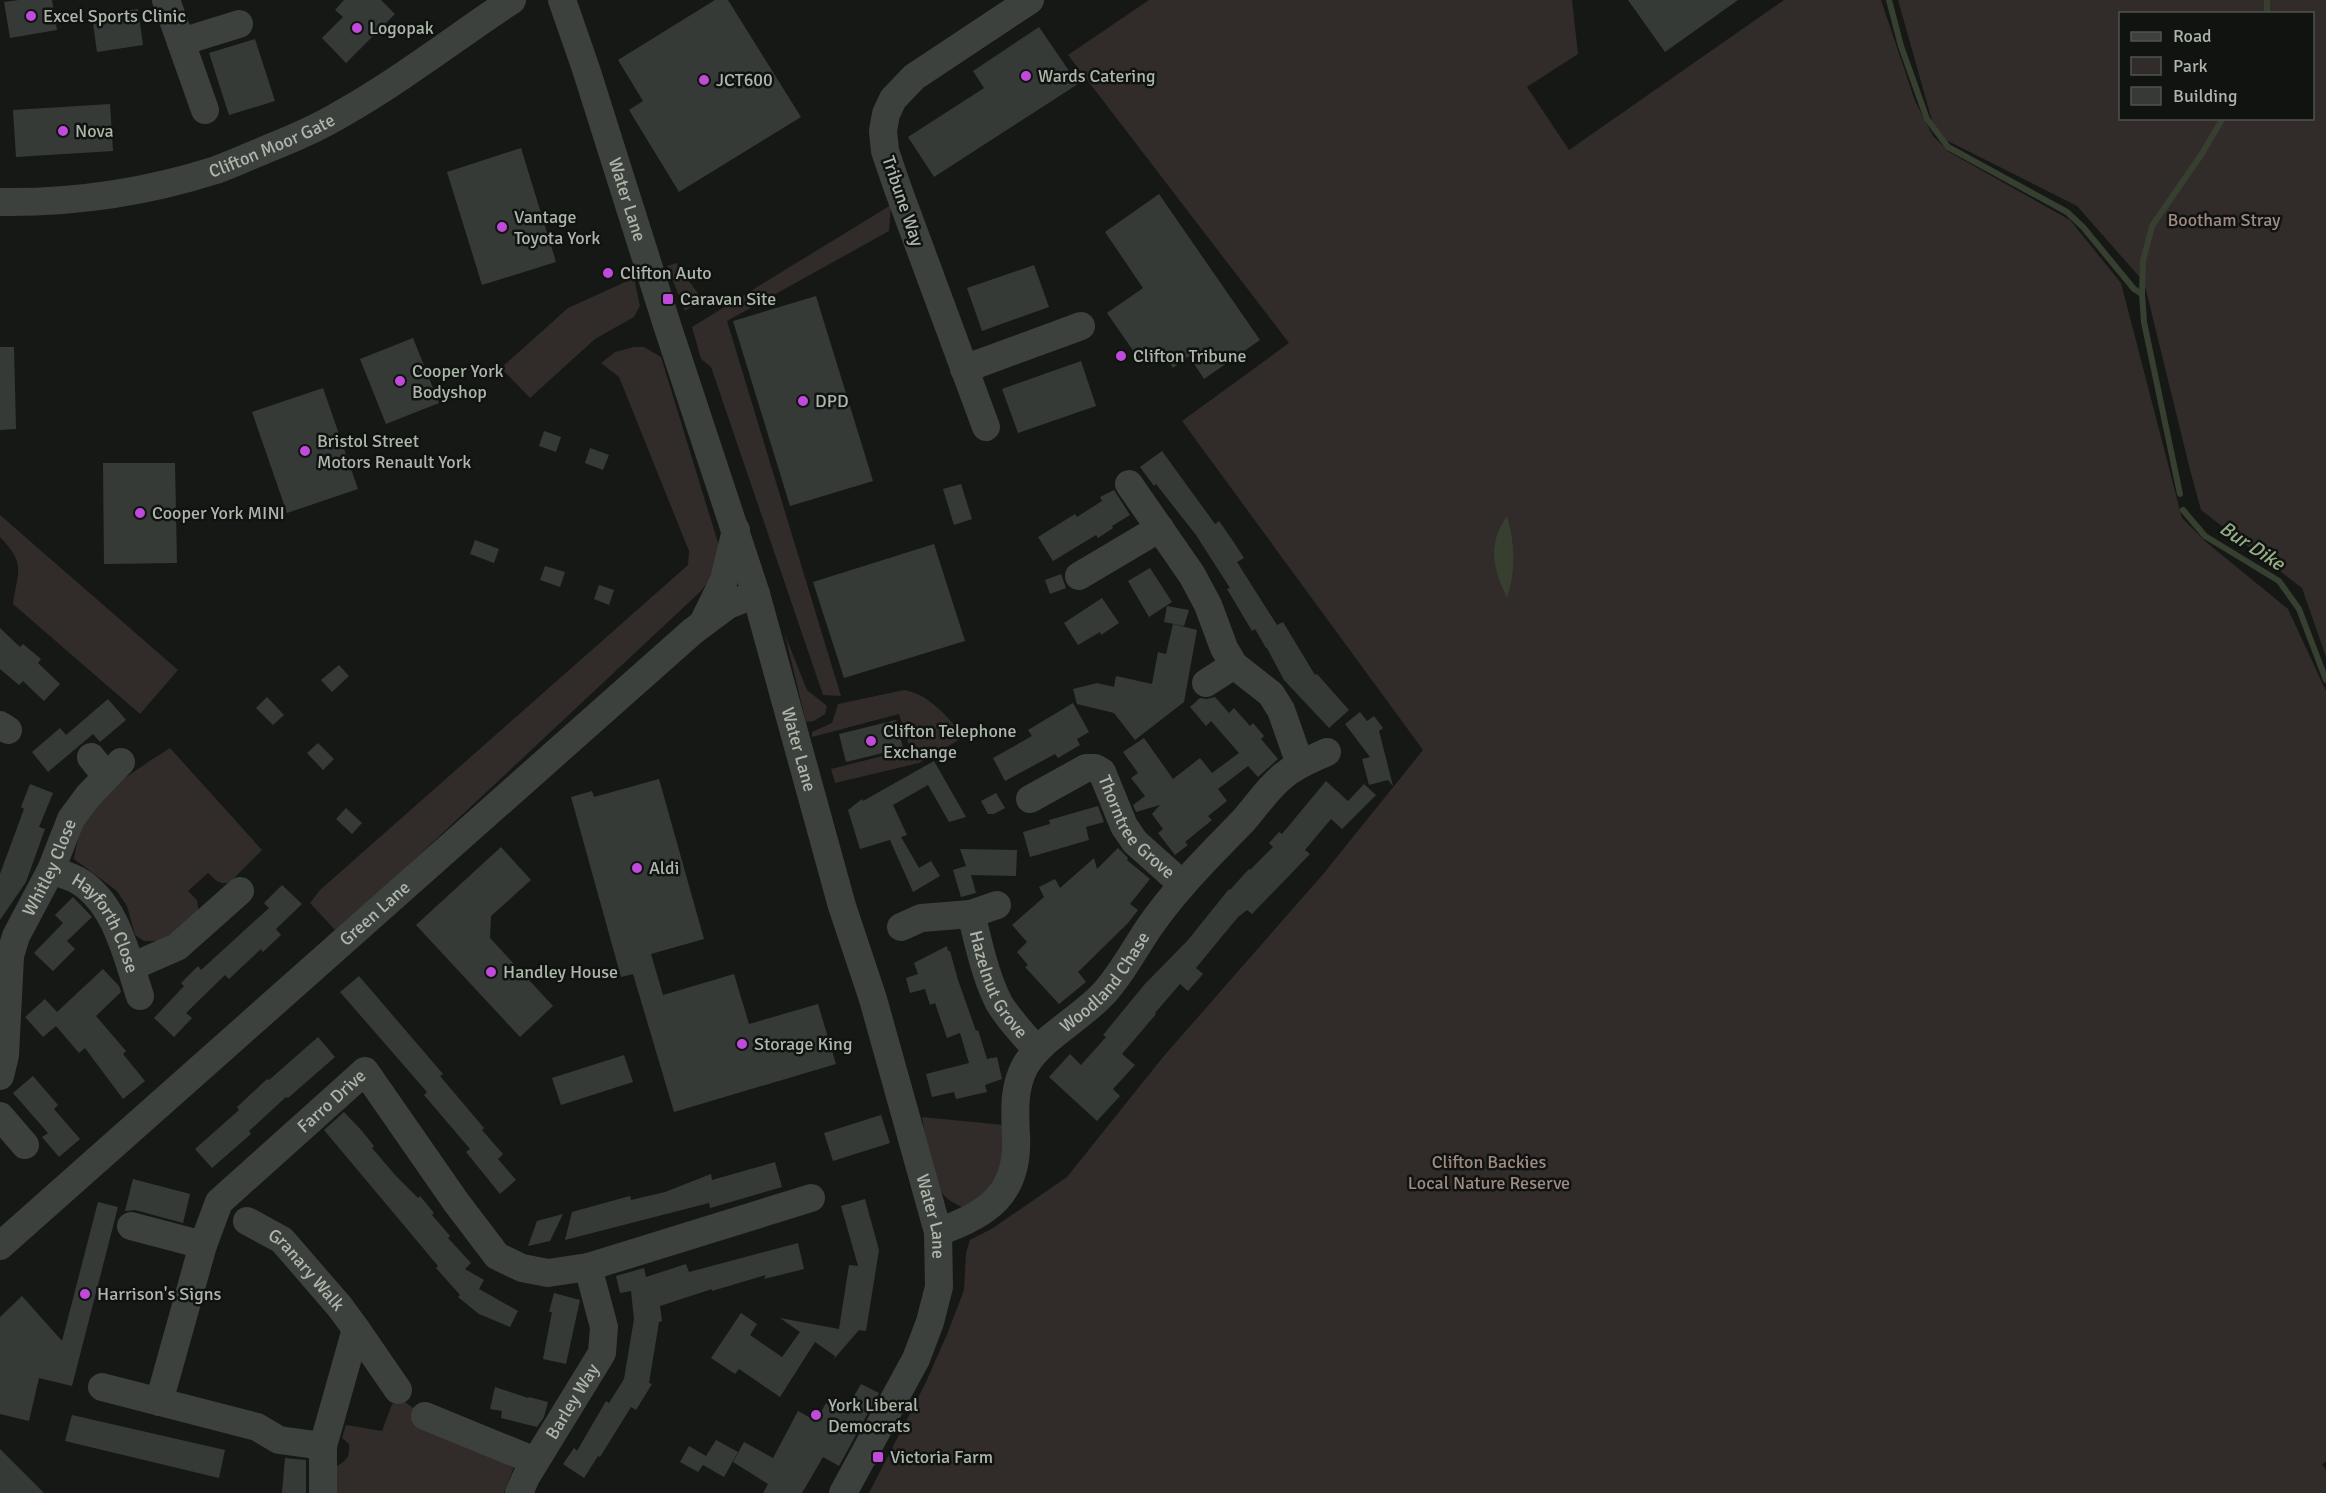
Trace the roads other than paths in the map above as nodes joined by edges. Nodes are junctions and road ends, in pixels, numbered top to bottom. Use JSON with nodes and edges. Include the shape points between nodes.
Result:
{"nodes":[{"id":1,"x":166,"y":0,"type":"edge"},
{"id":2,"x":512,"y":0,"type":"edge"},
{"id":3,"x":562,"y":0,"type":"edge"},
{"id":4,"x":1030,"y":0,"type":"edge"},
{"id":5,"x":238,"y":24,"type":"dead end"},
{"id":6,"x":181,"y":42,"type":"junction"},
{"id":7,"x":205,"y":110,"type":"dead end"},
{"id":8,"x":0,"y":202,"type":"edge"},
{"id":9,"x":1081,"y":326,"type":"dead end"},
{"id":10,"x":964,"y":369,"type":"junction"},
{"id":11,"x":986,"y":427,"type":"dead end"},
{"id":12,"x":1129,"y":484,"type":"dead end"},
{"id":13,"x":1160,"y":528,"type":"junction"},
{"id":14,"x":736,"y":530,"type":"junction"},
{"id":15,"x":1079,"y":576,"type":"dead end"},
{"id":16,"x":756,"y":594,"type":"junction"},
{"id":17,"x":704,"y":621,"type":"junction"},
{"id":18,"x":1234,"y":665,"type":"junction"},
{"id":19,"x":1206,"y":683,"type":"dead end"},
{"id":20,"x":1327,"y":752,"type":"dead end"},
{"id":21,"x":1300,"y":764,"type":"junction"},
{"id":22,"x":106,"y":765,"type":"dead end"},
{"id":23,"x":1029,"y":799,"type":"dead end"},
{"id":24,"x":51,"y":870,"type":"junction"},
{"id":25,"x":1182,"y":884,"type":"junction"},
{"id":26,"x":221,"y":898,"type":"dead end"},
{"id":27,"x":997,"y":905,"type":"dead end"},
{"id":28,"x":970,"y":914,"type":"junction"},
{"id":29,"x":902,"y":927,"type":"dead end"},
{"id":30,"x":131,"y":967,"type":"junction"},
{"id":31,"x":140,"y":996,"type":"dead end"},
{"id":32,"x":1037,"y":1050,"type":"junction"},
{"id":33,"x":0,"y":1076,"type":"edge"},
{"id":34,"x":0,"y":1116,"type":"edge"},
{"id":35,"x":25,"y":1144,"type":"dead end"},
{"id":36,"x":811,"y":1198,"type":"dead end"},
{"id":37,"x":247,"y":1221,"type":"dead end"},
{"id":38,"x":131,"y":1226,"type":"dead end"},
{"id":39,"x":938,"y":1232,"type":"junction"},
{"id":40,"x":203,"y":1245,"type":"junction"},
{"id":41,"x":0,"y":1246,"type":"edge"},
{"id":42,"x":588,"y":1267,"type":"junction"},
{"id":43,"x":356,"y":1329,"type":"junction"},
{"id":44,"x":102,"y":1387,"type":"dead end"},
{"id":45,"x":398,"y":1390,"type":"dead end"},
{"id":46,"x":159,"y":1402,"type":"junction"},
{"id":47,"x":426,"y":1416,"type":"dead end"},
{"id":48,"x":323,"y":1446,"type":"junction"},
{"id":49,"x":535,"y":1461,"type":"junction"},
{"id":50,"x":323,"y":1493,"type":"edge"},
{"id":51,"x":519,"y":1493,"type":"edge"},
{"id":52,"x":843,"y":1493,"type":"edge"}],
"edges":[{"from":1,"to":6,"type":"street"},
{"from":2,"to":8,"type":"street","name":"Clifton Moor Gate","via":[[339,116],[218,169],[174,182],[92,197]]},
{"from":3,"to":14,"type":"street","name":"Water Lane"},
{"from":4,"to":10,"type":"street","name":"Tribune Way","via":[[914,77],[893,99],[886,114],[885,152]]},
{"from":5,"to":6,"type":"street"},
{"from":6,"to":7,"type":"street"},
{"from":9,"to":10,"type":"street"},
{"from":10,"to":11,"type":"street","name":"Tribune Way"},
{"from":12,"to":13,"type":"street"},
{"from":13,"to":15,"type":"street"},
{"from":13,"to":18,"type":"street","via":[[1192,575]]},
{"from":14,"to":16,"type":"street","name":"Water Lane"},
{"from":14,"to":17,"type":"street","via":[[724,580]]},
{"from":16,"to":17,"type":"street","name":"Green Lane","via":[[728,605]]},
{"from":16,"to":39,"type":"street","name":"Water Lane"},
{"from":17,"to":41,"type":"street","name":"Green Lane"},
{"from":18,"to":19,"type":"street"},
{"from":18,"to":21,"type":"street","via":[[1271,694],[1281,710]]},
{"from":20,"to":21,"type":"street","name":"Woodland Chase"},
{"from":21,"to":25,"type":"street","name":"Woodland Chase","via":[[1270,789]]},
{"from":22,"to":24,"type":"street","name":"Whitley Close","via":[[71,819]]},
{"from":23,"to":25,"type":"street","name":"Thorntree Grove","via":[[1086,768],[1095,768],[1102,772],[1124,826],[1135,842]]},
{"from":24,"to":30,"type":"street","name":"Hayforth Close","via":[[78,880],[99,897],[112,918]]},
{"from":24,"to":33,"type":"street","name":"Whitley Close","via":[[16,936],[10,956],[5,1055]]},
{"from":25,"to":32,"type":"street","name":"Woodland Chase","via":[[1105,992]]},
{"from":26,"to":30,"type":"street","via":[[177,947]]},
{"from":27,"to":28,"type":"street","name":"Hazelnut Grove"},
{"from":28,"to":29,"type":"street","name":"Hazelnut Grove","via":[[933,915]]},
{"from":28,"to":32,"type":"street","name":"Hazelnut Grove","via":[[999,1003]]},
{"from":30,"to":31,"type":"street","name":"Hayforth Close"},
{"from":32,"to":39,"type":"street","name":"Woodland Chase","via":[[1026,1065],[1014,1099],[1016,1155],[1005,1189],[995,1203],[973,1218]]},
{"from":34,"to":35,"type":"street"},
{"from":36,"to":42,"type":"street","name":"Farro Drive"},
{"from":37,"to":43,"type":"street","name":"Granary Walk","via":[[282,1240]]},
{"from":38,"to":40,"type":"street"},
{"from":39,"to":52,"type":"street","name":"Water Lane","via":[[939,1287],[930,1322],[916,1359]]},
{"from":40,"to":42,"type":"street","name":"Farro Drive","via":[[219,1202],[365,1071],[498,1256],[522,1268],[548,1273]]},
{"from":40,"to":46,"type":"street","name":"Farro Drive"},
{"from":42,"to":49,"type":"street","name":"Barley Way","via":[[604,1327],[602,1353]]},
{"from":43,"to":45,"type":"street","name":"Granary Walk"},
{"from":43,"to":48,"type":"street","name":"Granary Walk"},
{"from":44,"to":46,"type":"street"},
{"from":46,"to":48,"type":"street","via":[[257,1427],[279,1440]]},
{"from":47,"to":49,"type":"street"},
{"from":48,"to":50,"type":"street","name":"Granary Walk"},
{"from":49,"to":51,"type":"street","name":"Barley Way"}]}
